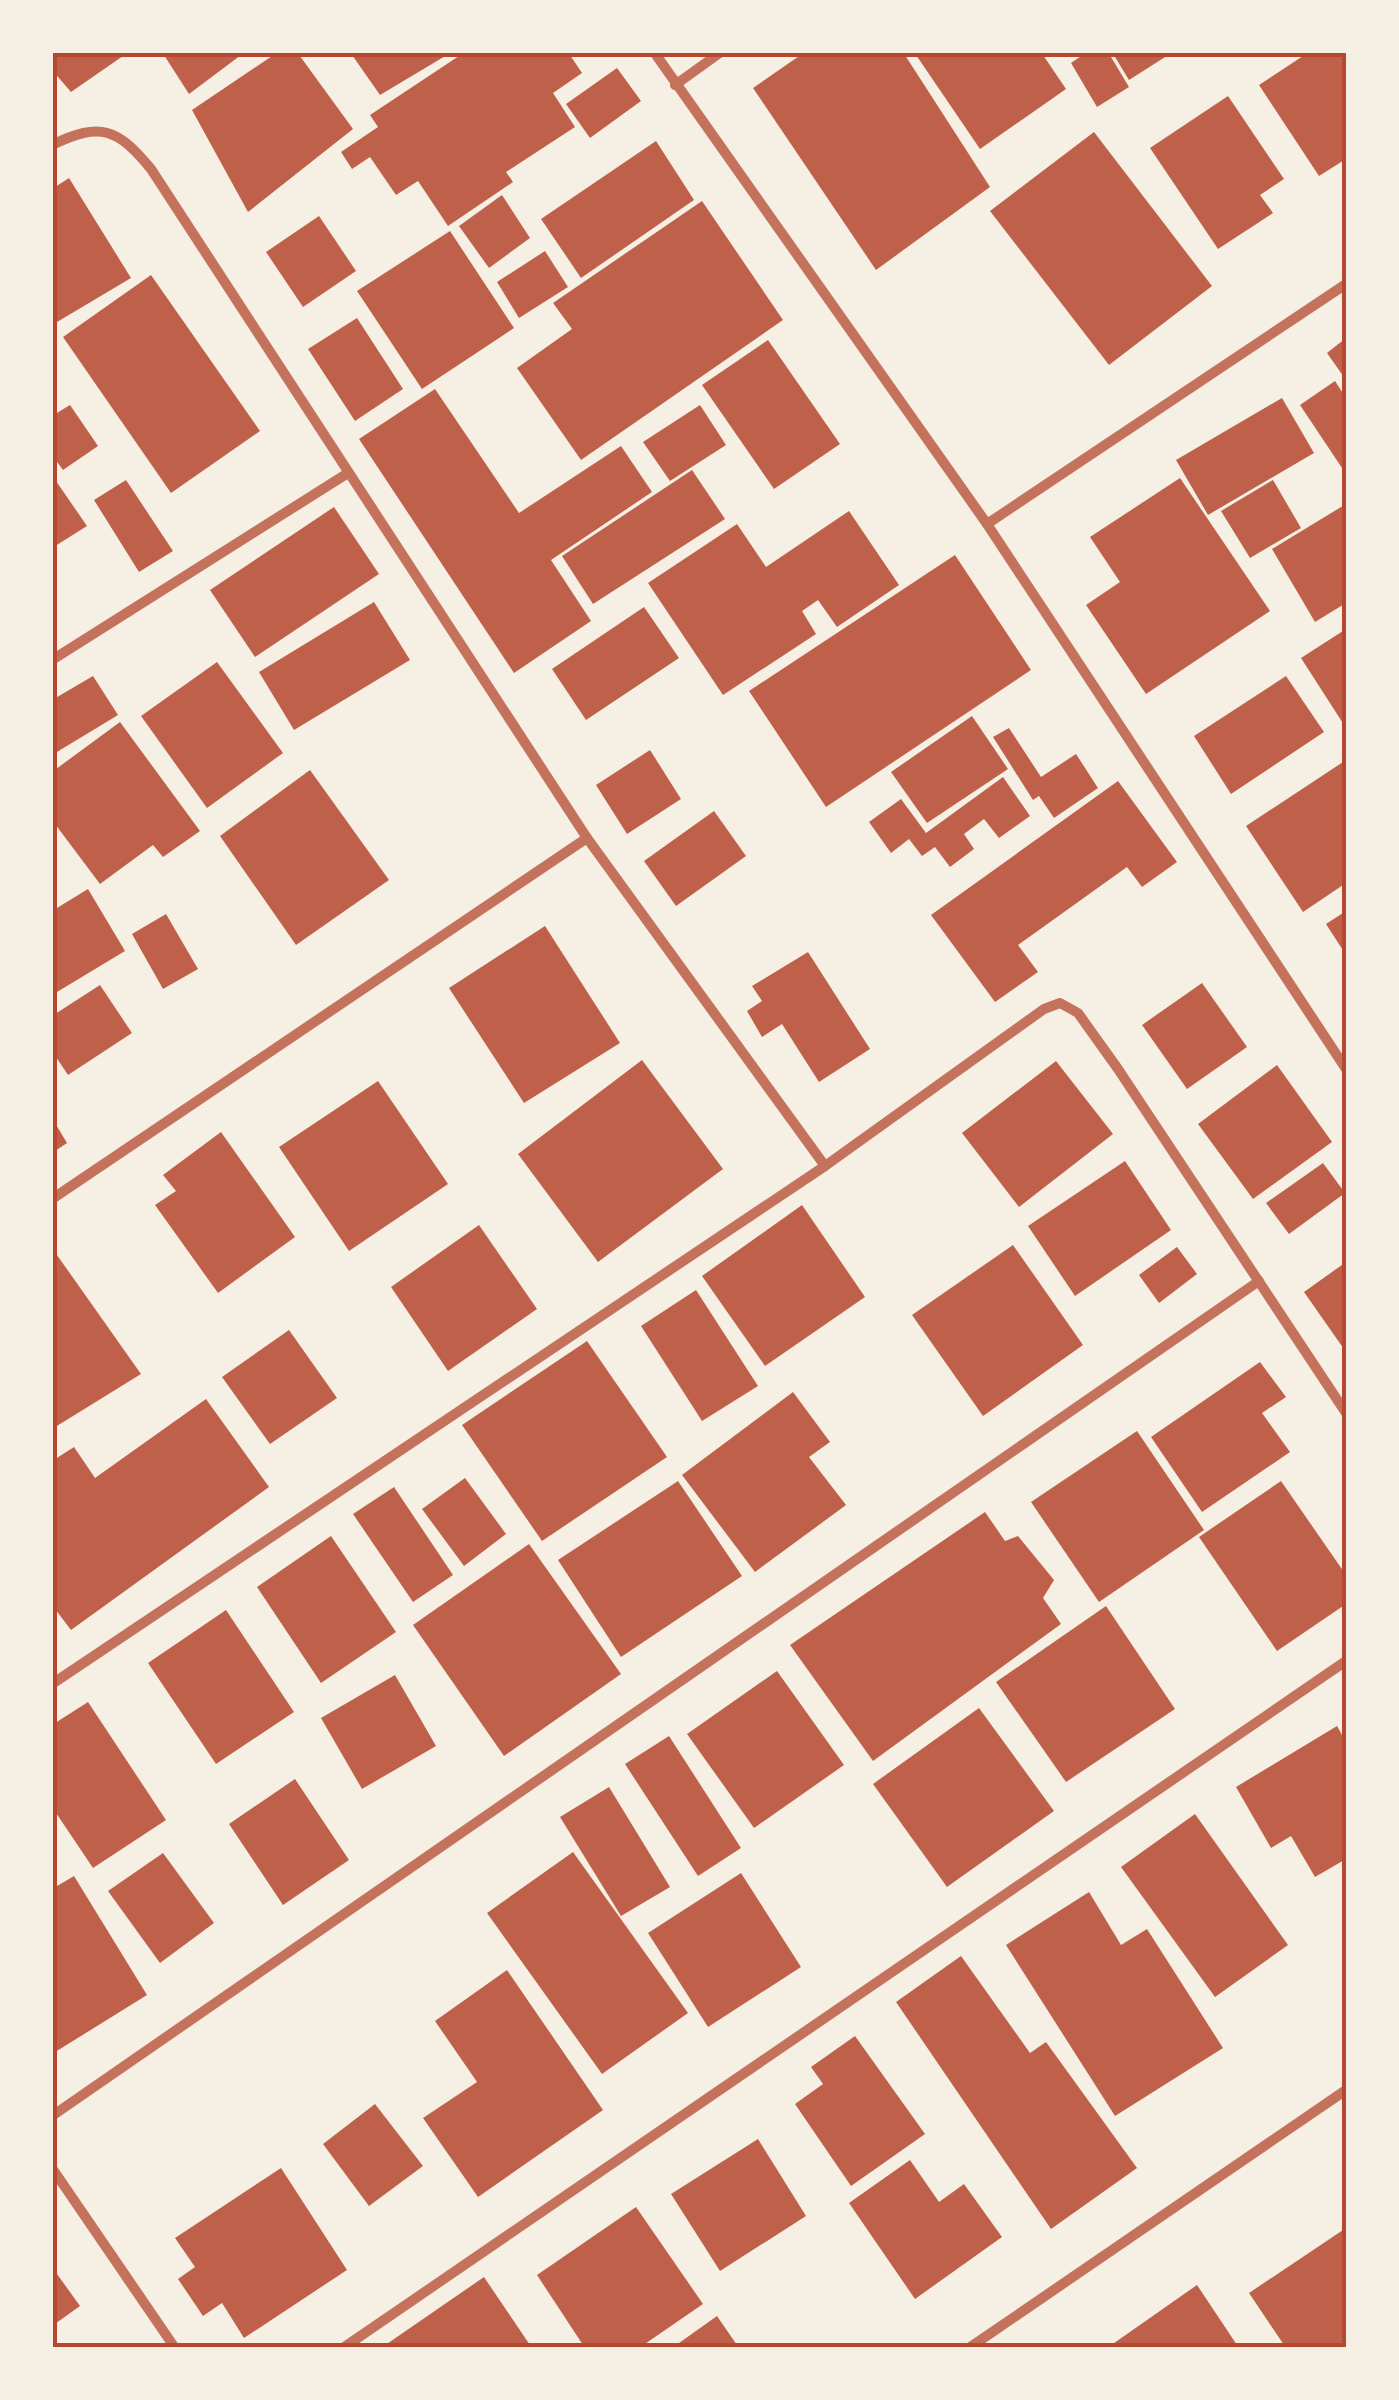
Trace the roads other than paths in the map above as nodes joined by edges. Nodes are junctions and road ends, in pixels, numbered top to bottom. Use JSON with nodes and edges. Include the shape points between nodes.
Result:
{"nodes":[{"id":1,"x":654,"y":52,"type":"edge"},
{"id":2,"x":721,"y":52,"type":"edge"},
{"id":3,"x":675,"y":85,"type":"junction"},
{"id":4,"x":52,"y":145,"type":"edge"},
{"id":5,"x":1346,"y":284,"type":"edge"},
{"id":6,"x":348,"y":473,"type":"junction"},
{"id":7,"x":987,"y":524,"type":"junction"},
{"id":8,"x":52,"y":660,"type":"edge"},
{"id":9,"x":586,"y":838,"type":"junction"},
{"id":10,"x":1346,"y":1069,"type":"edge"},
{"id":11,"x":825,"y":1166,"type":"junction"},
{"id":12,"x":52,"y":1199,"type":"edge"},
{"id":13,"x":1258,"y":1281,"type":"junction"},
{"id":14,"x":1346,"y":1413,"type":"edge"},
{"id":15,"x":1346,"y":1661,"type":"edge"},
{"id":16,"x":52,"y":1684,"type":"edge"},
{"id":17,"x":1346,"y":2090,"type":"edge"},
{"id":18,"x":52,"y":2116,"type":"edge"},
{"id":19,"x":52,"y":2168,"type":"edge"},
{"id":20,"x":176,"y":2348,"type":"edge"},
{"id":21,"x":343,"y":2348,"type":"edge"},
{"id":22,"x":969,"y":2348,"type":"edge"}],
"edges":[{"from":1,"to":3,"type":"street"},
{"from":2,"to":3,"type":"street"},
{"from":3,"to":7,"type":"street"},
{"from":4,"to":6,"type":"street","via":[[101,130],[126,139]]},
{"from":5,"to":7,"type":"street"},
{"from":6,"to":8,"type":"street"},
{"from":6,"to":9,"type":"street"},
{"from":7,"to":10,"type":"street"},
{"from":9,"to":11,"type":"street"},
{"from":9,"to":12,"type":"street"},
{"from":11,"to":13,"type":"street","via":[[1060,1003],[1078,1013]]},
{"from":11,"to":16,"type":"street"},
{"from":13,"to":14,"type":"street"},
{"from":13,"to":18,"type":"street"},
{"from":15,"to":21,"type":"street"},
{"from":17,"to":22,"type":"street"},
{"from":19,"to":20,"type":"street"}]}
